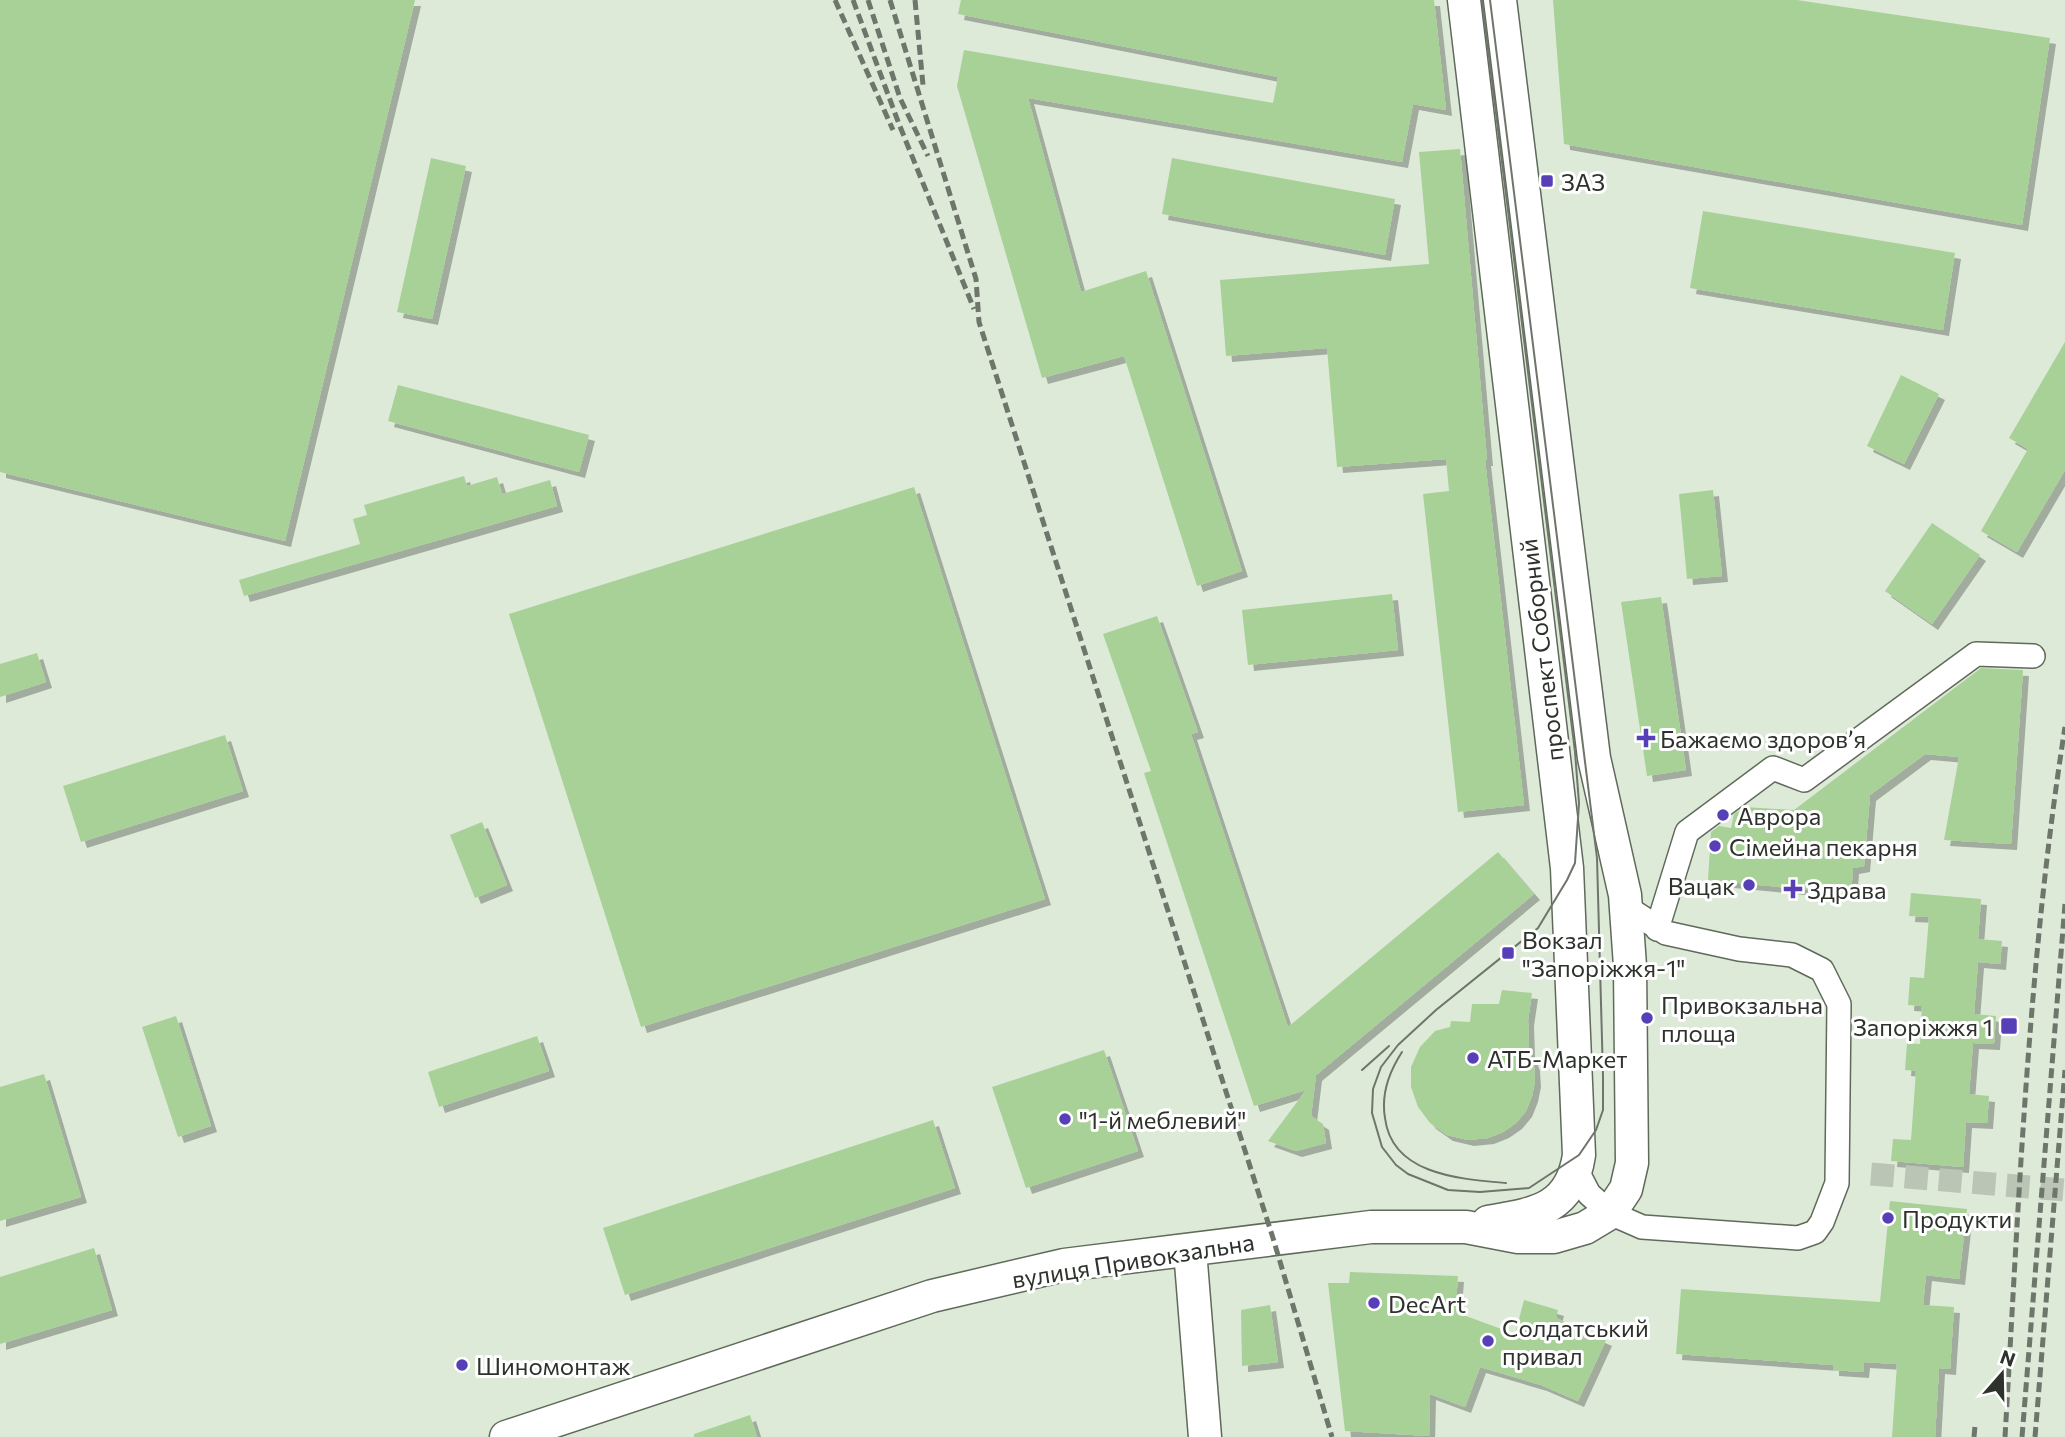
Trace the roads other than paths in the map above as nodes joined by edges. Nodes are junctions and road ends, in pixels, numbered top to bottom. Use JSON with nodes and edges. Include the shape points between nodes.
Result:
{"nodes":[{"id":1,"x":1464,"y":0,"type":"edge"},
{"id":2,"x":1500,"y":0,"type":"edge"},
{"id":3,"x":2033,"y":656,"type":"dead end"},
{"id":4,"x":1616,"y":862,"type":"junction"},
{"id":5,"x":1567,"y":868,"type":"junction"},
{"id":6,"x":1626,"y":907,"type":"junction"},
{"id":7,"x":1657,"y":929,"type":"junction"},
{"id":8,"x":1577,"y":1171,"type":"junction"},
{"id":9,"x":1610,"y":1213,"type":"junction"},
{"id":10,"x":1466,"y":1227,"type":"junction"},
{"id":11,"x":1190,"y":1250,"type":"junction"},
{"id":12,"x":506,"y":1437,"type":"edge"},
{"id":13,"x":1205,"y":1437,"type":"edge"}],
"edges":[{"from":1,"to":5,"type":"main road","name":"проспект Соборний"},
{"from":2,"to":4,"type":"main road","name":"проспект Соборний","via":[[1594,758]]},
{"from":3,"to":7,"type":"street","via":[[1976,654],[1804,780],[1773,768],[1687,832]]},
{"from":4,"to":5,"type":"main road","via":[[1588,858]]},
{"from":4,"to":6,"type":"main road","name":"проспект Соборний"},
{"from":5,"to":8,"type":"main road","name":"проспект Соборний"},
{"from":6,"to":7,"type":"street"},
{"from":6,"to":9,"type":"main road","name":"проспект Соборний","via":[[1632,1163],[1626,1189]]},
{"from":7,"to":9,"type":"street","via":[[1739,950],[1793,955],[1822,970],[1839,1004],[1837,1184],[1815,1232],[1798,1238],[1642,1227]]},
{"from":8,"to":9,"type":"street","via":[[1589,1194]]},
{"from":8,"to":10,"type":"main road","via":[[1562,1196],[1549,1207]]},
{"from":9,"to":10,"type":"main road","name":"вулиця Привокзальна","via":[[1585,1228],[1554,1237],[1518,1237]]},
{"from":10,"to":11,"type":"main road","name":"вулиця Привокзальна","via":[[1353,1228]]},
{"from":11,"to":12,"type":"main road","name":"вулиця Привокзальна","via":[[1064,1265],[932,1296]]},
{"from":11,"to":13,"type":"main road"}]}
